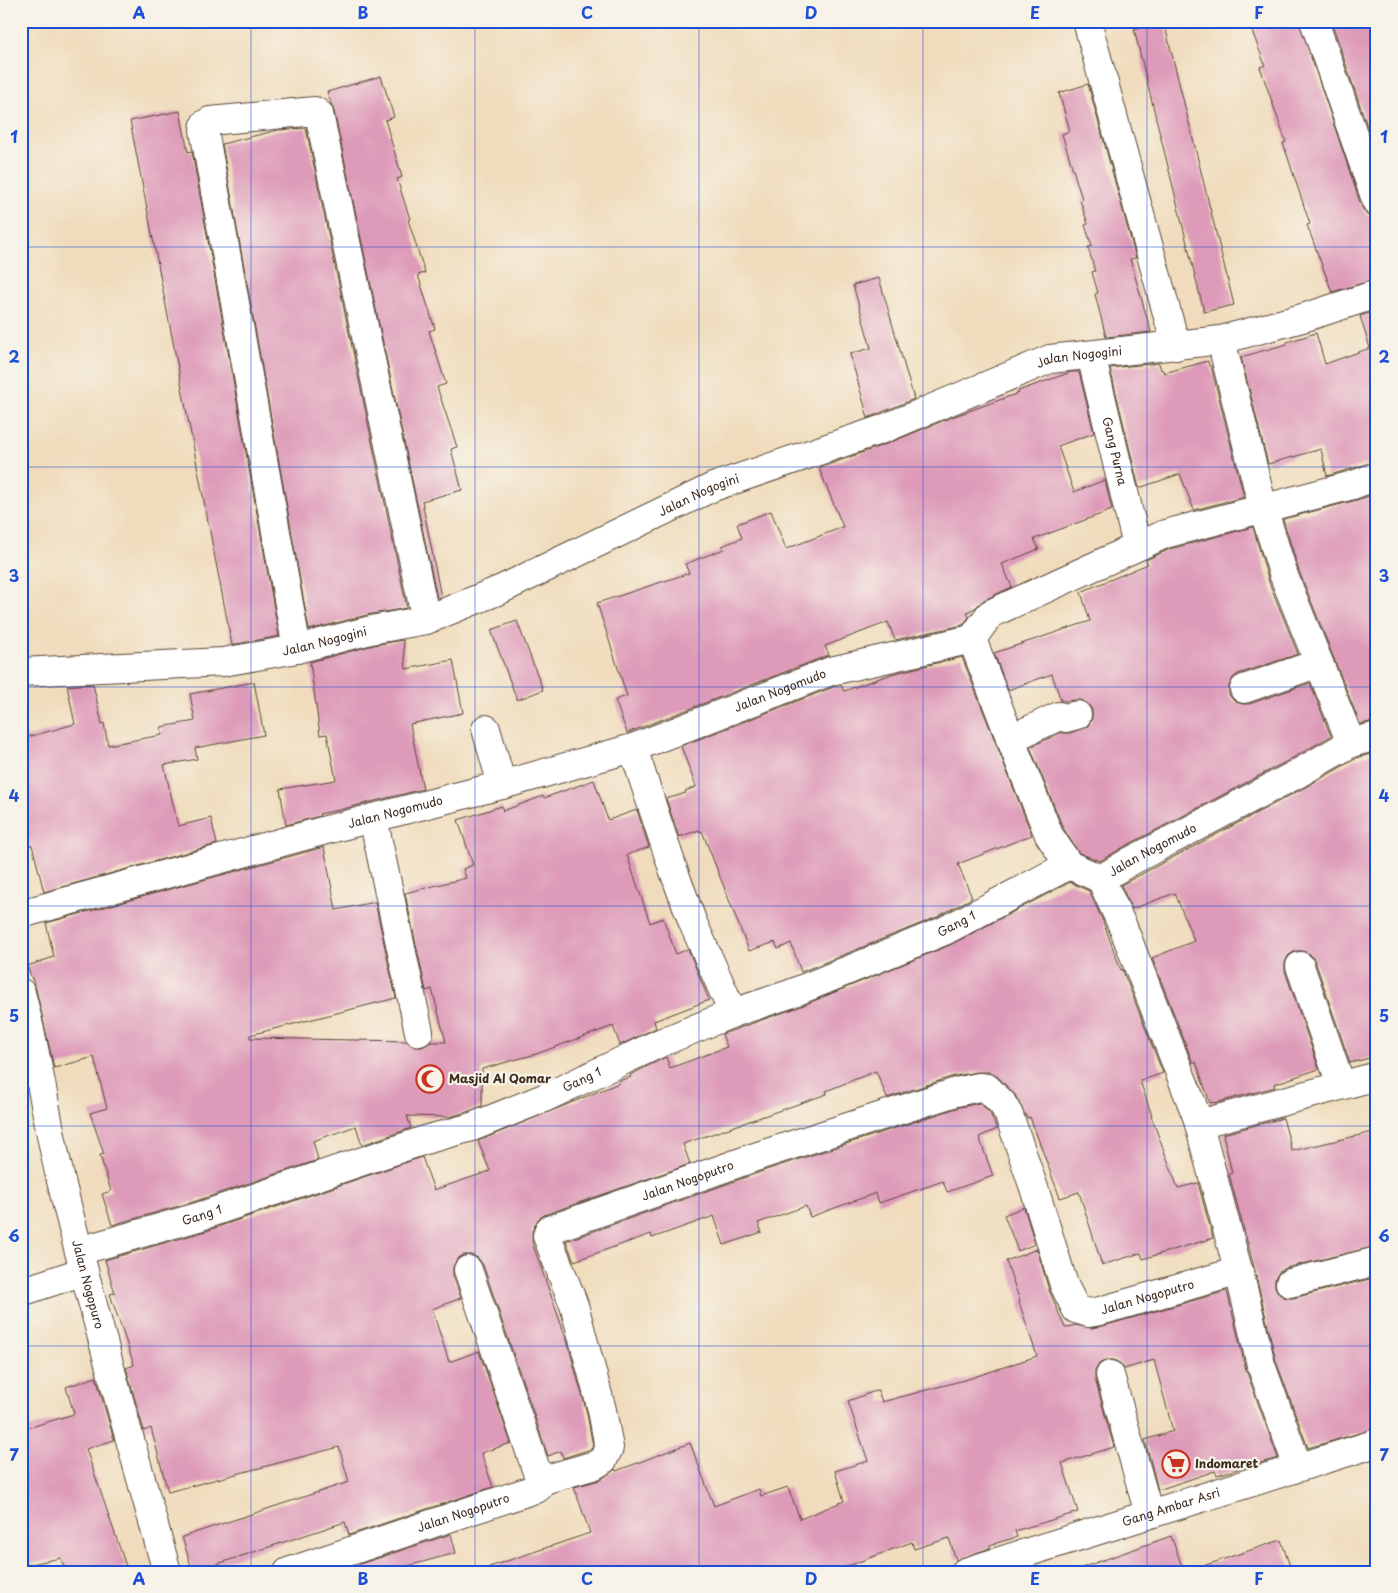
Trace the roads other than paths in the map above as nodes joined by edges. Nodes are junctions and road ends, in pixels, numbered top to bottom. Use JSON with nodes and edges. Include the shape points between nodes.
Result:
{"nodes":[{"id":1,"x":1087,"y":21,"type":"edge"},
{"id":2,"x":1314,"y":21,"type":"edge"},
{"id":3,"x":1377,"y":203,"type":"edge"},
{"id":4,"x":1377,"y":294,"type":"edge"},
{"id":5,"x":1221,"y":340,"type":"junction"},
{"id":6,"x":1176,"y":346,"type":"junction"},
{"id":7,"x":1091,"y":355,"type":"junction"},
{"id":8,"x":1377,"y":476,"type":"edge"},
{"id":9,"x":1262,"y":508,"type":"junction"},
{"id":10,"x":1137,"y":546,"type":"junction"},
{"id":11,"x":426,"y":620,"type":"junction"},
{"id":12,"x":972,"y":639,"type":"junction"},
{"id":13,"x":297,"y":649,"type":"junction"},
{"id":14,"x":1319,"y":663,"type":"junction"},
{"id":15,"x":21,"y":672,"type":"edge"},
{"id":16,"x":1244,"y":689,"type":"dead end"},
{"id":17,"x":1077,"y":715,"type":"dead end"},
{"id":18,"x":486,"y":729,"type":"dead end"},
{"id":19,"x":1010,"y":739,"type":"junction"},
{"id":20,"x":1364,"y":739,"type":"edge"},
{"id":21,"x":633,"y":748,"type":"junction"},
{"id":22,"x":502,"y":785,"type":"junction"},
{"id":23,"x":374,"y":818,"type":"junction"},
{"id":24,"x":1069,"y":865,"type":"junction"},
{"id":25,"x":1101,"y":879,"type":"junction"},
{"id":26,"x":21,"y":914,"type":"edge"},
{"id":27,"x":1300,"y":966,"type":"dead end"},
{"id":28,"x":21,"y":993,"type":"edge"},
{"id":29,"x":732,"y":1013,"type":"junction"},
{"id":30,"x":419,"y":1032,"type":"dead end"},
{"id":31,"x":1377,"y":1076,"type":"edge"},
{"id":32,"x":1341,"y":1085,"type":"junction"},
{"id":33,"x":1199,"y":1124,"type":"junction"},
{"id":34,"x":1377,"y":1260,"type":"edge"},
{"id":35,"x":82,"y":1261,"type":"junction"},
{"id":36,"x":468,"y":1270,"type":"dead end"},
{"id":37,"x":1239,"y":1271,"type":"junction"},
{"id":38,"x":1290,"y":1283,"type":"dead end"},
{"id":39,"x":21,"y":1292,"type":"edge"},
{"id":40,"x":1110,"y":1375,"type":"dead end"},
{"id":41,"x":1377,"y":1443,"type":"edge"},
{"id":42,"x":1298,"y":1467,"type":"junction"},
{"id":43,"x":540,"y":1481,"type":"junction"},
{"id":44,"x":1149,"y":1514,"type":"junction"},
{"id":45,"x":167,"y":1572,"type":"edge"},
{"id":46,"x":288,"y":1572,"type":"edge"},
{"id":47,"x":965,"y":1572,"type":"edge"}],
"edges":[{"from":1,"to":6,"type":"street"},
{"from":2,"to":3,"type":"street"},
{"from":4,"to":5,"type":"street","name":"Jalan Nogogini"},
{"from":5,"to":6,"type":"street","name":"Jalan Nogogini"},
{"from":5,"to":9,"type":"street"},
{"from":6,"to":7,"type":"street","name":"Jalan Nogogini"},
{"from":7,"to":10,"type":"street","name":"Gang Purna"},
{"from":7,"to":11,"type":"street","name":"Jalan Nogogini","via":[[1050,359],[883,429],[713,487],[502,589]]},
{"from":8,"to":9,"type":"street"},
{"from":9,"to":10,"type":"street","via":[[1165,534]]},
{"from":9,"to":14,"type":"street","via":[[1284,576]]},
{"from":10,"to":12,"type":"street","via":[[990,614]]},
{"from":11,"to":13,"type":"street","name":"Jalan Nogogini"},
{"from":11,"to":13,"type":"street","via":[[319,114],[315,111],[210,121],[204,130]]},
{"from":12,"to":19,"type":"street"},
{"from":12,"to":21,"type":"street","name":"Jalan Nogomudo","via":[[831,671]]},
{"from":13,"to":15,"type":"street","name":"Jalan Nogogini","via":[[223,662]]},
{"from":14,"to":16,"type":"street"},
{"from":14,"to":20,"type":"street"},
{"from":17,"to":19,"type":"street","via":[[1059,716]]},
{"from":18,"to":22,"type":"street"},
{"from":19,"to":24,"type":"street","via":[[1050,835]]},
{"from":20,"to":25,"type":"street","name":"Jalan Nogomudo"},
{"from":21,"to":22,"type":"street","name":"Jalan Nogomudo"},
{"from":21,"to":29,"type":"street","via":[[693,923]]},
{"from":22,"to":23,"type":"street","name":"Jalan Nogomudo"},
{"from":23,"to":26,"type":"street","name":"Jalan Nogomudo"},
{"from":23,"to":30,"type":"street"},
{"from":24,"to":25,"type":"street","name":"Jalan Nogomudo"},
{"from":24,"to":29,"type":"street","name":"Gang 1","via":[[944,931],[790,994]]},
{"from":25,"to":33,"type":"street","via":[[1123,926]]},
{"from":27,"to":32,"type":"street"},
{"from":28,"to":35,"type":"street","name":"Jalan Nogopuro"},
{"from":29,"to":35,"type":"street","name":"Gang 1","via":[[472,1127],[198,1217]]},
{"from":31,"to":32,"type":"street"},
{"from":32,"to":33,"type":"street"},
{"from":33,"to":37,"type":"street"},
{"from":34,"to":38,"type":"street"},
{"from":35,"to":39,"type":"street","name":"Gang 1"},
{"from":35,"to":45,"type":"street","name":"Jalan Nogopuro"},
{"from":36,"to":43,"type":"street"},
{"from":37,"to":42,"type":"street","via":[[1261,1365]]},
{"from":37,"to":43,"type":"street","name":"Jalan Nogoputro","via":[[1100,1311],[1076,1310],[1064,1285],[1036,1191],[1006,1109],[987,1088],[979,1086],[956,1092],[761,1155],[549,1230],[547,1236],[574,1305],[609,1448],[603,1460],[595,1465]]},
{"from":40,"to":44,"type":"street"},
{"from":41,"to":42,"type":"street","name":"Gang Ambar Asri"},
{"from":42,"to":44,"type":"street","name":"Gang Ambar Asri"},
{"from":43,"to":46,"type":"street","name":"Jalan Nogoputro","via":[[538,1488],[492,1505]]},
{"from":44,"to":47,"type":"street","name":"Gang Ambar Asri"}]}
